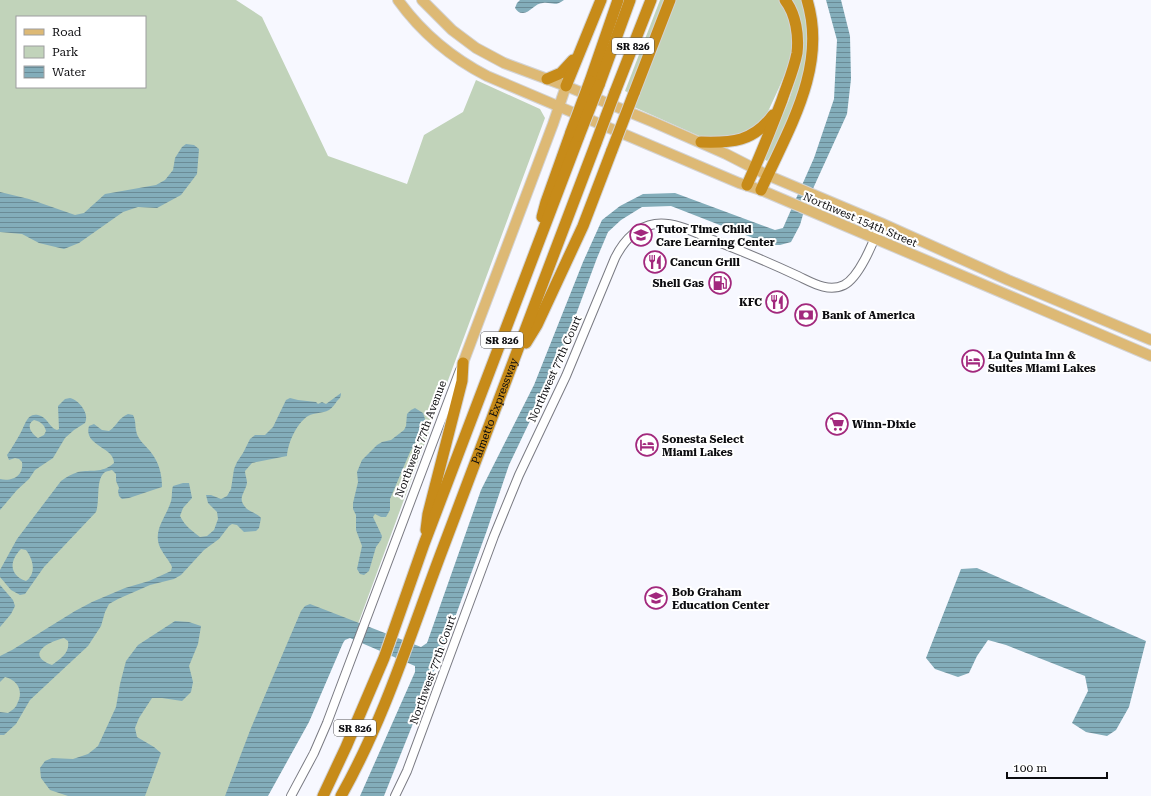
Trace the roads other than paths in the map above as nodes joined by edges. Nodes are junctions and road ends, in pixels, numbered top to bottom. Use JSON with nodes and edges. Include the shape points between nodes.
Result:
{"nodes":[{"id":1,"x":398,"y":0,"type":"edge"},
{"id":2,"x":422,"y":0,"type":"edge"},
{"id":3,"x":601,"y":0,"type":"edge"},
{"id":4,"x":618,"y":0,"type":"edge"},
{"id":5,"x":630,"y":0,"type":"edge"},
{"id":6,"x":651,"y":0,"type":"edge"},
{"id":7,"x":670,"y":0,"type":"edge"},
{"id":8,"x":785,"y":0,"type":"edge"},
{"id":9,"x":807,"y":0,"type":"edge"},
{"id":10,"x":577,"y":57,"type":"junction"},
{"id":11,"x":547,"y":79,"type":"junction"},
{"id":12,"x":594,"y":83,"type":"junction"},
{"id":13,"x":566,"y":86,"type":"junction"},
{"id":14,"x":780,"y":104,"type":"junction"},
{"id":15,"x":559,"y":107,"type":"junction"},
{"id":16,"x":701,"y":142,"type":"junction"},
{"id":17,"x":755,"y":168,"type":"junction"},
{"id":18,"x":767,"y":175,"type":"junction"},
{"id":19,"x":747,"y":185,"type":"junction"},
{"id":20,"x":761,"y":190,"type":"junction"},
{"id":21,"x":881,"y":224,"type":"junction"},
{"id":22,"x":874,"y":239,"type":"junction"},
{"id":23,"x":1151,"y":340,"type":"edge"},
{"id":24,"x":1151,"y":356,"type":"edge"},
{"id":25,"x":463,"y":363,"type":"junction"},
{"id":26,"x":512,"y":366,"type":"junction"},
{"id":27,"x":424,"y":544,"type":"junction"},
{"id":28,"x":291,"y":796,"type":"edge"},
{"id":29,"x":323,"y":796,"type":"edge"},
{"id":30,"x":341,"y":796,"type":"edge"},
{"id":31,"x":395,"y":796,"type":"edge"}],
"edges":[{"from":1,"to":15,"type":"main road","name":"Northwest 154th Street","via":[[425,32],[463,62],[492,78]]},
{"from":2,"to":11,"type":"main road","name":"Northwest 154th Street","via":[[452,30],[476,48],[510,66]]},
{"from":3,"to":10,"type":"highway"},
{"from":4,"to":12,"type":"highway"},
{"from":5,"to":12,"type":"highway","name":"Palmetto Expressway","number":"SR 826"},
{"from":6,"to":26,"type":"highway","name":"Palmetto Expressway","number":"SR 826","bridge":true},
{"from":7,"to":26,"type":"highway","bridge":true,"via":[[582,226],[537,325]]},
{"from":8,"to":14,"type":"highway","via":[[794,18],[797,47]]},
{"from":9,"to":18,"type":"highway","via":[[813,36],[807,83],[798,110]]},
{"from":10,"to":11,"type":"highway","via":[[561,73]]},
{"from":10,"to":13,"type":"highway"},
{"from":11,"to":13,"type":"main road","name":"Northwest 154th Street"},
{"from":12,"to":27,"type":"highway","name":"Palmetto Expressway","number":"SR 826","bridge":true,"via":[[531,264]]},
{"from":13,"to":15,"type":"main road","name":"Northwest 77th Avenue"},
{"from":13,"to":16,"type":"main road","name":"Northwest 154th Street"},
{"from":14,"to":16,"type":"highway","via":[[764,126],[751,135],[729,142]]},
{"from":14,"to":17,"type":"highway"},
{"from":15,"to":19,"type":"main road","name":"Northwest 154th Street"},
{"from":15,"to":25,"type":"main road","name":"Northwest 77th Avenue"},
{"from":16,"to":17,"type":"main road","name":"Northwest 154th Street"},
{"from":17,"to":18,"type":"main road","name":"Northwest 154th Street"},
{"from":17,"to":19,"type":"highway"},
{"from":18,"to":20,"type":"highway"},
{"from":18,"to":21,"type":"main road","name":"Northwest 154th Street"},
{"from":19,"to":20,"type":"main road","name":"Northwest 154th Street"},
{"from":20,"to":22,"type":"main road","name":"Northwest 154th Street"},
{"from":21,"to":22,"type":"street","name":"Northwest 77th Court"},
{"from":21,"to":23,"type":"main road","name":"Northwest 154th Street"},
{"from":22,"to":24,"type":"main road","name":"Northwest 154th Street"},
{"from":22,"to":31,"type":"street","name":"Northwest 77th Court","via":[[852,279],[842,286],[828,287],[713,240],[669,225],[645,226],[626,241],[615,258],[566,376],[519,475],[408,771]]},
{"from":25,"to":27,"type":"highway","via":[[462,381],[428,514]]},
{"from":25,"to":28,"type":"street","name":"Northwest 77th Avenue","via":[[314,753]]},
{"from":26,"to":30,"type":"highway","name":"Palmetto Expressway","number":"SR 826","via":[[401,665],[364,752]]},
{"from":27,"to":29,"type":"highway","name":"Palmetto Expressway","number":"SR 826","via":[[384,658]]}]}
